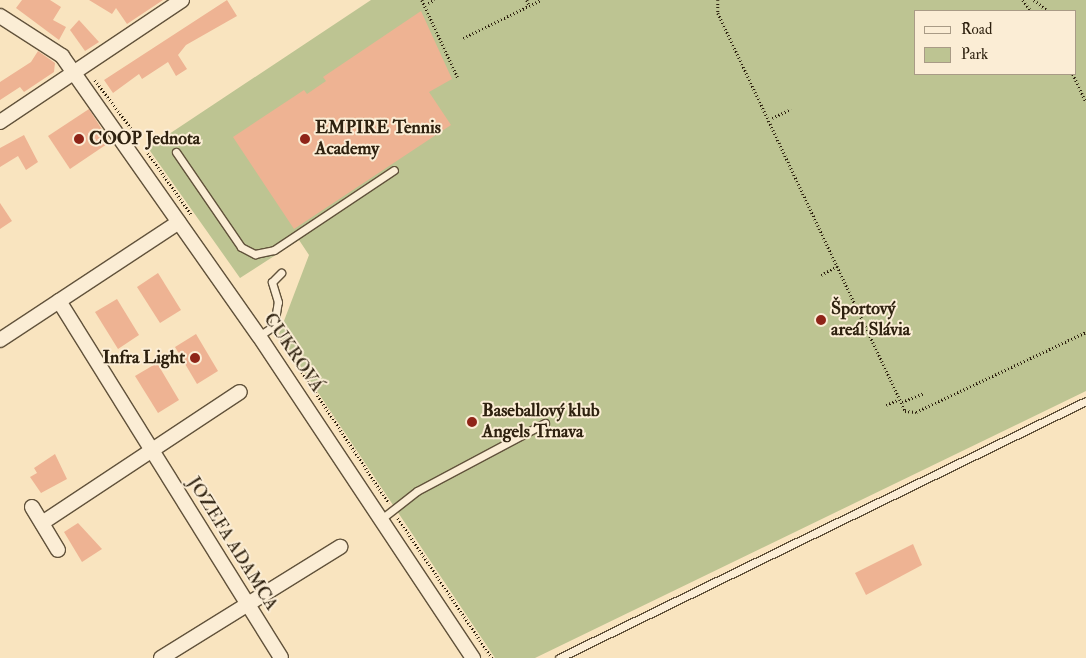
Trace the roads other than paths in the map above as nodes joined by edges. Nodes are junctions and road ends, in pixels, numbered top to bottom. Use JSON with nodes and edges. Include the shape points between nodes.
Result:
{"nodes":[{"id":1,"x":173,"y":2,"type":"edge"},
{"id":2,"x":0,"y":16,"type":"edge"},
{"id":3,"x":75,"y":73,"type":"junction"},
{"id":4,"x":0,"y":122,"type":"edge"},
{"id":5,"x":176,"y":152,"type":"dead end"},
{"id":6,"x":394,"y":170,"type":"dead end"},
{"id":7,"x":179,"y":222,"type":"junction"},
{"id":8,"x":281,"y":273,"type":"dead end"},
{"id":9,"x":59,"y":301,"type":"junction"},
{"id":10,"x":259,"y":336,"type":"junction"},
{"id":11,"x":0,"y":340,"type":"edge"},
{"id":12,"x":240,"y":392,"type":"dead end"},
{"id":13,"x":1086,"y":401,"type":"edge"},
{"id":14,"x":545,"y":423,"type":"dead end"},
{"id":15,"x":152,"y":450,"type":"junction"},
{"id":16,"x":32,"y":507,"type":"dead end"},
{"id":17,"x":380,"y":520,"type":"junction"},
{"id":18,"x":42,"y":523,"type":"junction"},
{"id":19,"x":340,"y":547,"type":"dead end"},
{"id":20,"x":58,"y":550,"type":"dead end"},
{"id":21,"x":248,"y":604,"type":"junction"},
{"id":22,"x":162,"y":658,"type":"edge"},
{"id":23,"x":281,"y":658,"type":"edge"},
{"id":24,"x":473,"y":658,"type":"edge"},
{"id":25,"x":559,"y":658,"type":"edge"}],
"edges":[{"from":1,"to":3,"type":"street"},
{"from":2,"to":3,"type":"street","name":"CUKROVÁ","via":[[62,56]]},
{"from":3,"to":4,"type":"street"},
{"from":3,"to":7,"type":"street","name":"CUKROVÁ"},
{"from":5,"to":6,"type":"lane","via":[[241,247],[256,254],[274,250]]},
{"from":7,"to":9,"type":"street"},
{"from":7,"to":10,"type":"street","name":"CUKROVÁ"},
{"from":8,"to":10,"type":"lane","via":[[272,282],[278,302],[274,326]]},
{"from":9,"to":11,"type":"street"},
{"from":9,"to":15,"type":"street","name":"JOZEFA ADAMCA"},
{"from":10,"to":17,"type":"street","name":"CUKROVÁ"},
{"from":12,"to":15,"type":"street"},
{"from":13,"to":25,"type":"lane"},
{"from":14,"to":17,"type":"lane","via":[[417,491]]},
{"from":15,"to":18,"type":"street"},
{"from":15,"to":21,"type":"street","name":"JOZEFA ADAMCA"},
{"from":16,"to":18,"type":"street"},
{"from":17,"to":24,"type":"street","name":"CUKROVÁ"},
{"from":18,"to":20,"type":"street"},
{"from":19,"to":21,"type":"street"},
{"from":21,"to":22,"type":"street"},
{"from":21,"to":23,"type":"street","name":"JOZEFA ADAMCA"}]}
